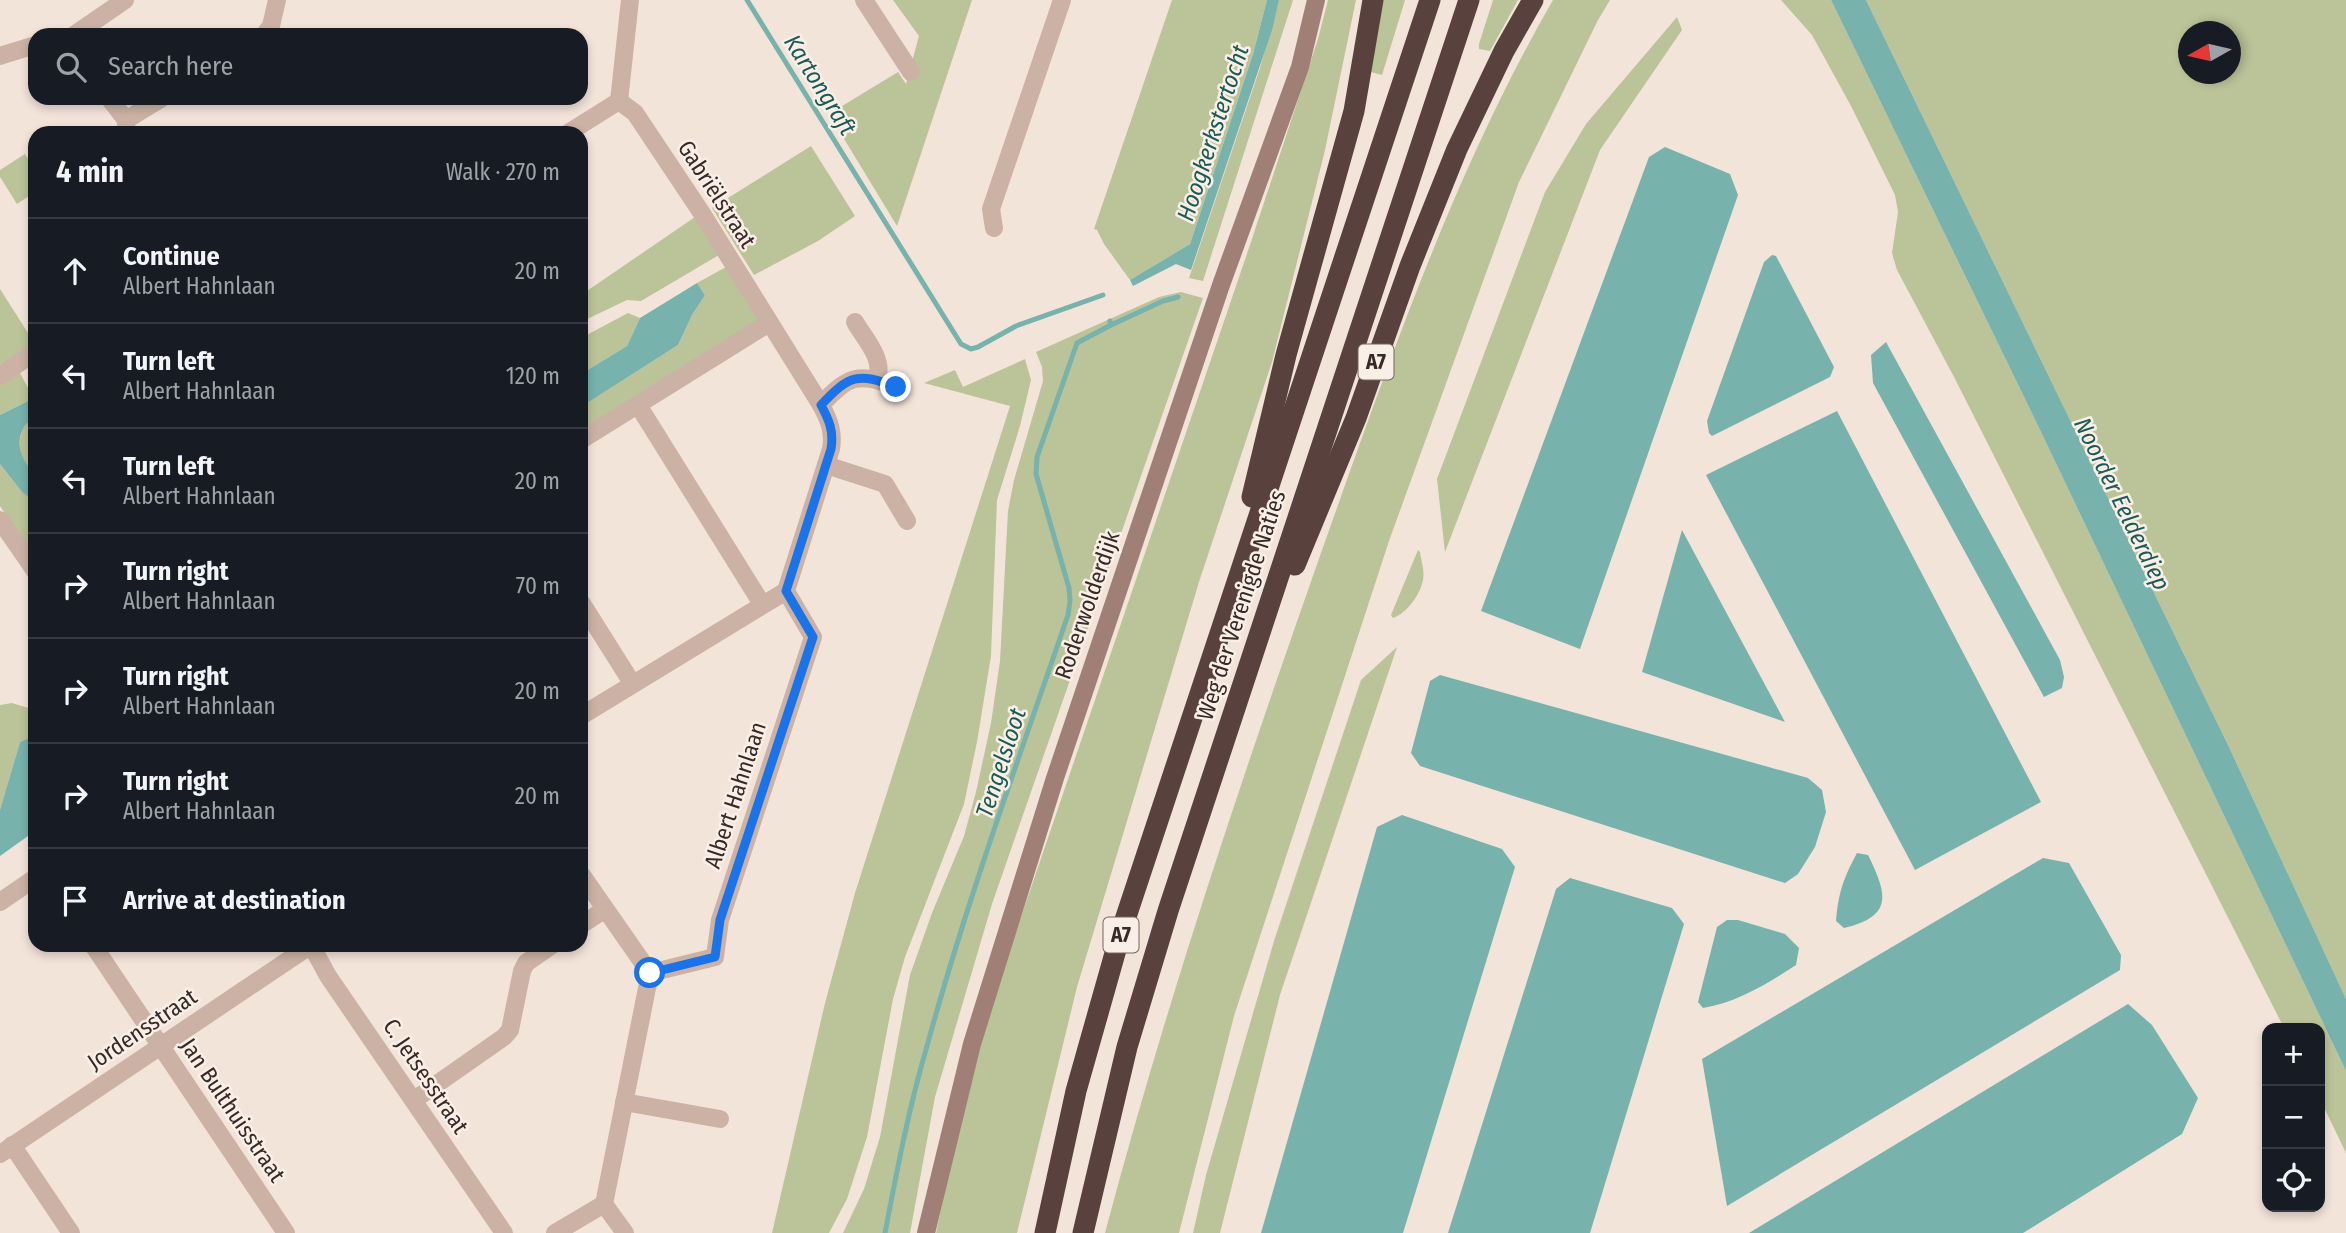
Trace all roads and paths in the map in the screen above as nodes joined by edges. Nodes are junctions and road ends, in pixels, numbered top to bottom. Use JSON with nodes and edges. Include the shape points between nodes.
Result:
{"nodes":[{"id":1,"x":125,"y":0,"type":"edge"},
{"id":2,"x":277,"y":0,"type":"edge"},
{"id":3,"x":630,"y":0,"type":"edge"},
{"id":4,"x":864,"y":0,"type":"edge"},
{"id":5,"x":1062,"y":0,"type":"edge"},
{"id":6,"x":1317,"y":0,"type":"edge"},
{"id":7,"x":1373,"y":0,"type":"edge"},
{"id":8,"x":1430,"y":0,"type":"edge"},
{"id":9,"x":1469,"y":0,"type":"edge"},
{"id":10,"x":1533,"y":0,"type":"edge"},
{"id":11,"x":84,"y":28,"type":"edge"},
{"id":12,"x":269,"y":28,"type":"edge"},
{"id":13,"x":28,"y":47,"type":"edge"},
{"id":14,"x":0,"y":56,"type":"edge"},
{"id":15,"x":911,"y":72,"type":"dead end"},
{"id":16,"x":619,"y":102,"type":"junction"},
{"id":17,"x":113,"y":105,"type":"edge"},
{"id":18,"x":153,"y":105,"type":"edge"},
{"id":19,"x":125,"y":126,"type":"edge"},
{"id":20,"x":127,"y":126,"type":"edge"},
{"id":21,"x":580,"y":126,"type":"edge"},
{"id":22,"x":994,"y":228,"type":"dead end"},
{"id":23,"x":855,"y":322,"type":"dead end"},
{"id":24,"x":769,"y":323,"type":"junction"},
{"id":25,"x":28,"y":357,"type":"edge"},
{"id":26,"x":0,"y":376,"type":"edge"},
{"id":27,"x":876,"y":379,"type":"junction"},
{"id":28,"x":896,"y":387,"type":"dead end"},
{"id":29,"x":638,"y":405,"type":"junction"},
{"id":30,"x":821,"y":405,"type":"junction"},
{"id":31,"x":588,"y":436,"type":"edge"},
{"id":32,"x":826,"y":465,"type":"junction"},
{"id":33,"x":0,"y":520,"type":"edge"},
{"id":34,"x":907,"y":521,"type":"dead end"},
{"id":35,"x":28,"y":561,"type":"edge"},
{"id":36,"x":786,"y":591,"type":"junction"},
{"id":37,"x":762,"y":604,"type":"junction"},
{"id":38,"x":588,"y":613,"type":"edge"},
{"id":39,"x":1216,"y":642,"type":"junction"},
{"id":40,"x":632,"y":683,"type":"junction"},
{"id":41,"x":588,"y":711,"type":"edge"},
{"id":42,"x":1228,"y":729,"type":"junction"},
{"id":43,"x":28,"y":883,"type":"edge"},
{"id":44,"x":588,"y":885,"type":"edge"},
{"id":45,"x":0,"y":902,"type":"edge"},
{"id":46,"x":604,"y":910,"type":"junction"},
{"id":47,"x":588,"y":920,"type":"edge"},
{"id":48,"x":98,"y":952,"type":"edge"},
{"id":49,"x":300,"y":952,"type":"edge"},
{"id":50,"x":315,"y":952,"type":"edge"},
{"id":51,"x":542,"y":952,"type":"edge"},
{"id":52,"x":650,"y":973,"type":"junction"},
{"id":53,"x":160,"y":1045,"type":"junction"},
{"id":54,"x":414,"y":1100,"type":"junction"},
{"id":55,"x":624,"y":1102,"type":"junction"},
{"id":56,"x":720,"y":1119,"type":"dead end"},
{"id":57,"x":6,"y":1149,"type":"edge"},
{"id":58,"x":604,"y":1204,"type":"junction"},
{"id":59,"x":71,"y":1233,"type":"edge"},
{"id":60,"x":286,"y":1233,"type":"edge"},
{"id":61,"x":503,"y":1233,"type":"edge"},
{"id":62,"x":555,"y":1233,"type":"edge"},
{"id":63,"x":625,"y":1233,"type":"edge"},
{"id":64,"x":926,"y":1233,"type":"edge"},
{"id":65,"x":1045,"y":1233,"type":"edge"},
{"id":66,"x":1083,"y":1233,"type":"edge"}],
"edges":[{"from":1,"to":11,"type":"street"},
{"from":2,"to":12,"type":"street"},
{"from":3,"to":16,"type":"street"},
{"from":4,"to":15,"type":"street"},
{"from":5,"to":22,"type":"street","via":[[991,209]]},
{"from":6,"to":64,"type":"street","name":"Roderwolderdijk","via":[[1300,67],[1221,285],[1055,778],[972,1044]]},
{"from":7,"to":39,"type":"highway","number":"A7","via":[[1354,111],[1286,355]]},
{"from":8,"to":39,"type":"highway","name":"Weg der Verenigde Naties","number":"A7"},
{"from":9,"to":42,"type":"highway","name":"Weg der Verenigde Naties","number":"A7"},
{"from":10,"to":42,"type":"highway","number":"A7","via":[[1457,149],[1356,418]]},
{"from":13,"to":14,"type":"street"},
{"from":16,"to":21,"type":"street"},
{"from":16,"to":24,"type":"street","name":"Gabriëlstraat","via":[[635,113]]},
{"from":17,"to":19,"type":"street"},
{"from":18,"to":20,"type":"street"},
{"from":23,"to":27,"type":"street","via":[[878,361]]},
{"from":24,"to":29,"type":"street"},
{"from":24,"to":30,"type":"street","name":"Gabriëlstraat"},
{"from":25,"to":26,"type":"street"},
{"from":27,"to":28,"type":"street"},
{"from":27,"to":30,"type":"street","via":[[856,377]]},
{"from":29,"to":31,"type":"street"},
{"from":29,"to":37,"type":"street"},
{"from":30,"to":32,"type":"street","via":[[833,437]]},
{"from":32,"to":34,"type":"street","via":[[886,484]]},
{"from":32,"to":36,"type":"street"},
{"from":33,"to":35,"type":"street"},
{"from":36,"to":37,"type":"street"},
{"from":36,"to":52,"type":"street","name":"Albert Hahnlaan","via":[[813,637],[720,920],[715,957]]},
{"from":37,"to":40,"type":"street"},
{"from":38,"to":40,"type":"street"},
{"from":39,"to":65,"type":"highway","name":"Weg der Verenigde Naties","number":"A7","via":[[1118,945],[1076,1091]]},
{"from":40,"to":41,"type":"street"},
{"from":42,"to":66,"type":"highway","name":"Weg der Verenigde Naties","number":"A7","via":[[1127,1047]]},
{"from":43,"to":45,"type":"street"},
{"from":44,"to":46,"type":"street"},
{"from":46,"to":47,"type":"street"},
{"from":46,"to":52,"type":"street"},
{"from":48,"to":53,"type":"street","name":"Jan Bulthuisstraat"},
{"from":49,"to":53,"type":"street","name":"Jordensstraat"},
{"from":50,"to":54,"type":"street","name":"C. Jetsesstraat"},
{"from":51,"to":54,"type":"street","via":[[522,971],[505,1037]]},
{"from":52,"to":55,"type":"street"},
{"from":53,"to":57,"type":"street","name":"Jordensstraat"},
{"from":53,"to":60,"type":"street","name":"Jan Bulthuisstraat"},
{"from":54,"to":61,"type":"street","name":"C. Jetsesstraat"},
{"from":55,"to":56,"type":"street"},
{"from":55,"to":58,"type":"street"},
{"from":57,"to":59,"type":"street"},
{"from":58,"to":62,"type":"street"},
{"from":58,"to":63,"type":"street"}]}
